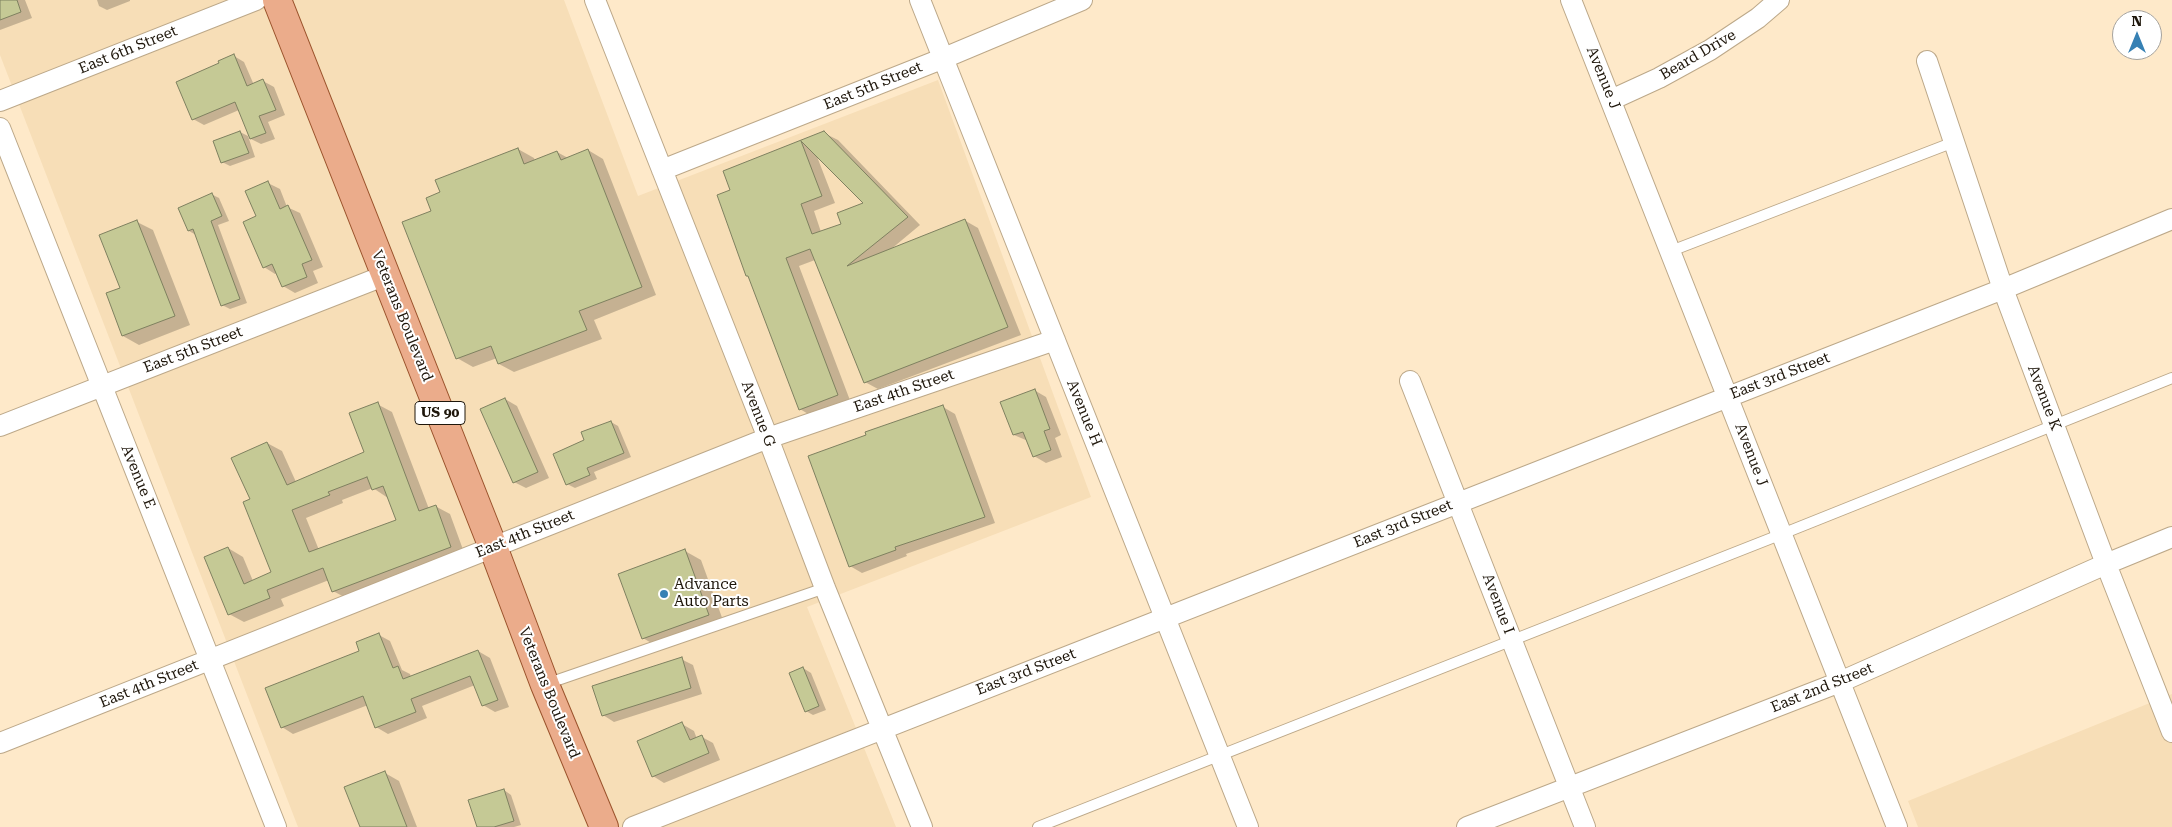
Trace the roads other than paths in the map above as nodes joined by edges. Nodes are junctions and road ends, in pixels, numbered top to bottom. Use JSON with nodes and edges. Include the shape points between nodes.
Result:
{"nodes":[{"id":1,"x":256,"y":0,"type":"edge"},
{"id":2,"x":277,"y":0,"type":"edge"},
{"id":3,"x":595,"y":0,"type":"edge"},
{"id":4,"x":920,"y":0,"type":"edge"},
{"id":5,"x":1082,"y":0,"type":"edge"},
{"id":6,"x":1571,"y":0,"type":"edge"},
{"id":7,"x":1778,"y":0,"type":"edge"},
{"id":8,"x":944,"y":58,"type":"junction"},
{"id":9,"x":1928,"y":61,"type":"dead end"},
{"id":10,"x":1611,"y":100,"type":"junction"},
{"id":11,"x":0,"y":101,"type":"edge"},
{"id":12,"x":0,"y":128,"type":"edge"},
{"id":13,"x":1954,"y":142,"type":"junction"},
{"id":14,"x":662,"y":170,"type":"junction"},
{"id":15,"x":2172,"y":219,"type":"edge"},
{"id":16,"x":1670,"y":250,"type":"junction"},
{"id":17,"x":386,"y":275,"type":"junction"},
{"id":18,"x":2003,"y":289,"type":"junction"},
{"id":19,"x":1055,"y":340,"type":"junction"},
{"id":20,"x":2172,"y":378,"type":"edge"},
{"id":21,"x":1410,"y":381,"type":"dead end"},
{"id":22,"x":102,"y":386,"type":"junction"},
{"id":23,"x":1728,"y":396,"type":"junction"},
{"id":24,"x":0,"y":426,"type":"edge"},
{"id":25,"x":2055,"y":426,"type":"junction"},
{"id":26,"x":768,"y":438,"type":"junction"},
{"id":27,"x":1458,"y":502,"type":"junction"},
{"id":28,"x":1782,"y":534,"type":"junction"},
{"id":29,"x":2172,"y":537,"type":"edge"},
{"id":30,"x":493,"y":547,"type":"junction"},
{"id":31,"x":2106,"y":564,"type":"junction"},
{"id":32,"x":825,"y":588,"type":"junction"},
{"id":33,"x":1165,"y":618,"type":"junction"},
{"id":34,"x":1512,"y":639,"type":"junction"},
{"id":35,"x":210,"y":660,"type":"junction"},
{"id":36,"x":1840,"y":682,"type":"junction"},
{"id":37,"x":545,"y":685,"type":"junction"},
{"id":38,"x":883,"y":728,"type":"junction"},
{"id":39,"x":2172,"y":732,"type":"edge"},
{"id":40,"x":0,"y":743,"type":"edge"},
{"id":41,"x":1219,"y":755,"type":"junction"},
{"id":42,"x":1569,"y":787,"type":"junction"},
{"id":43,"x":276,"y":827,"type":"edge"},
{"id":44,"x":604,"y":827,"type":"edge"},
{"id":45,"x":633,"y":827,"type":"edge"},
{"id":46,"x":922,"y":827,"type":"edge"},
{"id":47,"x":1038,"y":827,"type":"edge"},
{"id":48,"x":1248,"y":827,"type":"edge"},
{"id":49,"x":1466,"y":827,"type":"edge"},
{"id":50,"x":1585,"y":827,"type":"edge"},
{"id":51,"x":1897,"y":827,"type":"edge"}],
"edges":[{"from":1,"to":11,"type":"street","name":"East 6th Street"},
{"from":2,"to":17,"type":"main road","name":"Veterans Boulevard","number":"US 90"},
{"from":3,"to":14,"type":"street","name":"Avenue G"},
{"from":4,"to":8,"type":"street","name":"Avenue H"},
{"from":5,"to":8,"type":"street","name":"East 5th Street"},
{"from":6,"to":10,"type":"street","name":"Avenue J"},
{"from":7,"to":10,"type":"street","name":"Beard Drive","via":[[1758,18],[1710,50]]},
{"from":8,"to":14,"type":"street","name":"East 5th Street"},
{"from":8,"to":19,"type":"street","name":"Avenue H"},
{"from":9,"to":13,"type":"street","name":"Avenue K"},
{"from":10,"to":16,"type":"street","name":"Avenue J"},
{"from":12,"to":22,"type":"street","name":"Avenue E"},
{"from":13,"to":16,"type":"lane"},
{"from":13,"to":18,"type":"street","name":"Avenue K"},
{"from":14,"to":26,"type":"street","name":"Avenue G"},
{"from":15,"to":18,"type":"street","name":"East 3rd Street"},
{"from":16,"to":23,"type":"street","name":"Avenue J"},
{"from":17,"to":22,"type":"street","name":"East 5th Street"},
{"from":17,"to":30,"type":"main road","name":"Veterans Boulevard","number":"US 90"},
{"from":18,"to":23,"type":"street","name":"East 3rd Street"},
{"from":18,"to":25,"type":"street","name":"Avenue K"},
{"from":19,"to":26,"type":"street","name":"East 4th Street"},
{"from":19,"to":33,"type":"street","name":"Avenue H"},
{"from":20,"to":25,"type":"lane"},
{"from":21,"to":27,"type":"street","name":"Avenue I"},
{"from":22,"to":24,"type":"street","name":"East 5th Street"},
{"from":22,"to":35,"type":"street","name":"Avenue E"},
{"from":23,"to":27,"type":"street","name":"East 3rd Street"},
{"from":23,"to":28,"type":"street","name":"Avenue J"},
{"from":25,"to":28,"type":"lane"},
{"from":25,"to":31,"type":"street","name":"Avenue K"},
{"from":26,"to":30,"type":"street","name":"East 4th Street"},
{"from":26,"to":32,"type":"street","name":"Avenue G"},
{"from":27,"to":33,"type":"street","name":"East 3rd Street"},
{"from":27,"to":34,"type":"street","name":"Avenue I"},
{"from":28,"to":34,"type":"lane"},
{"from":28,"to":36,"type":"street","name":"Avenue J"},
{"from":29,"to":31,"type":"street","name":"East 2nd Street"},
{"from":30,"to":35,"type":"street","name":"East 4th Street"},
{"from":30,"to":37,"type":"main road","name":"Veterans Boulevard","number":"US 90"},
{"from":31,"to":36,"type":"street","name":"East 2nd Street"},
{"from":31,"to":39,"type":"street","name":"Avenue K"},
{"from":32,"to":37,"type":"lane"},
{"from":32,"to":38,"type":"street","name":"Avenue G"},
{"from":33,"to":38,"type":"street","name":"East 3rd Street"},
{"from":33,"to":41,"type":"street","name":"Avenue H"},
{"from":34,"to":41,"type":"lane"},
{"from":34,"to":42,"type":"street","name":"Avenue I"},
{"from":35,"to":40,"type":"street","name":"East 4th Street"},
{"from":35,"to":43,"type":"street","name":"Avenue E"},
{"from":36,"to":42,"type":"street","name":"East 2nd Street"},
{"from":36,"to":51,"type":"street","name":"Avenue J"},
{"from":37,"to":44,"type":"main road","name":"Veterans Boulevard","number":"US 90"},
{"from":38,"to":45,"type":"street","name":"East 3rd Street"},
{"from":38,"to":46,"type":"street","name":"Avenue G"},
{"from":41,"to":47,"type":"lane"},
{"from":41,"to":48,"type":"street","name":"Avenue H"},
{"from":42,"to":49,"type":"street","name":"East 2nd Street"},
{"from":42,"to":50,"type":"street","name":"Avenue I"}]}
